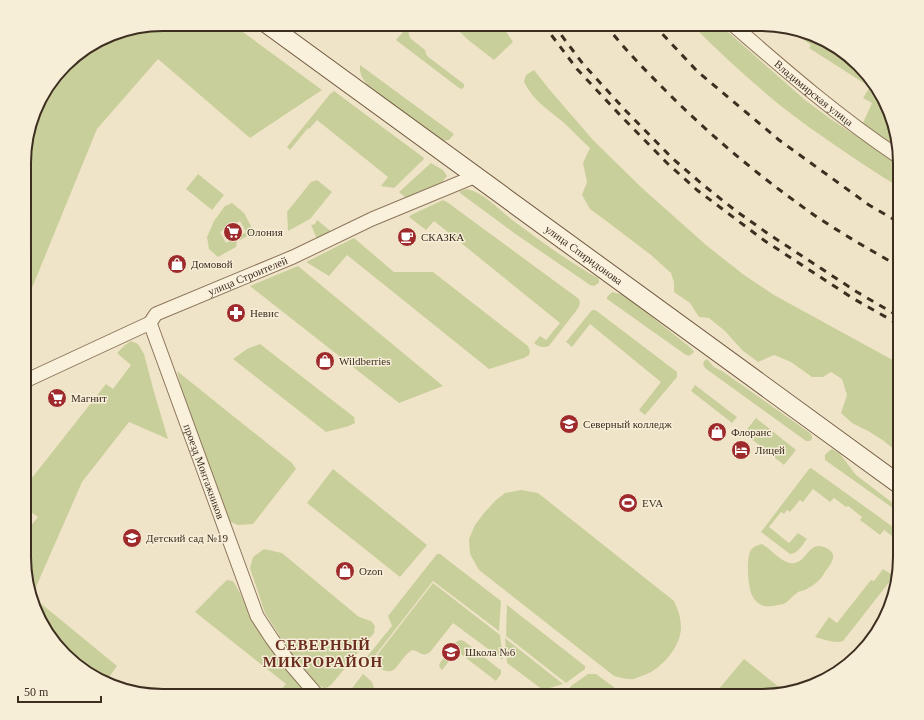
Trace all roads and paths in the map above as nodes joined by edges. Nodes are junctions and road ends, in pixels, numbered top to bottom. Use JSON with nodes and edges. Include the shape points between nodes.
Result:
{"nodes":[{"id":1,"x":277,"y":31,"type":"edge"},
{"id":2,"x":740,"y":31,"type":"edge"},
{"id":3,"x":893,"y":153,"type":"edge"},
{"id":4,"x":476,"y":176,"type":"junction"},
{"id":5,"x":150,"y":323,"type":"junction"},
{"id":6,"x":31,"y":378,"type":"edge"},
{"id":7,"x":893,"y":480,"type":"edge"},
{"id":8,"x":312,"y":689,"type":"edge"}],
"edges":[{"from":1,"to":4,"type":"street","name":"улица Спиридонова"},
{"from":2,"to":3,"type":"street","name":"Владимирская улица","via":[[831,108]]},
{"from":4,"to":5,"type":"street","name":"улица Строителей","via":[[156,314]]},
{"from":4,"to":7,"type":"street","name":"улица Спиридонова"},
{"from":5,"to":6,"type":"street","name":"улица Строителей"},
{"from":5,"to":8,"type":"street","name":"проезд Монтажников","via":[[258,616],[272,639]]}]}
